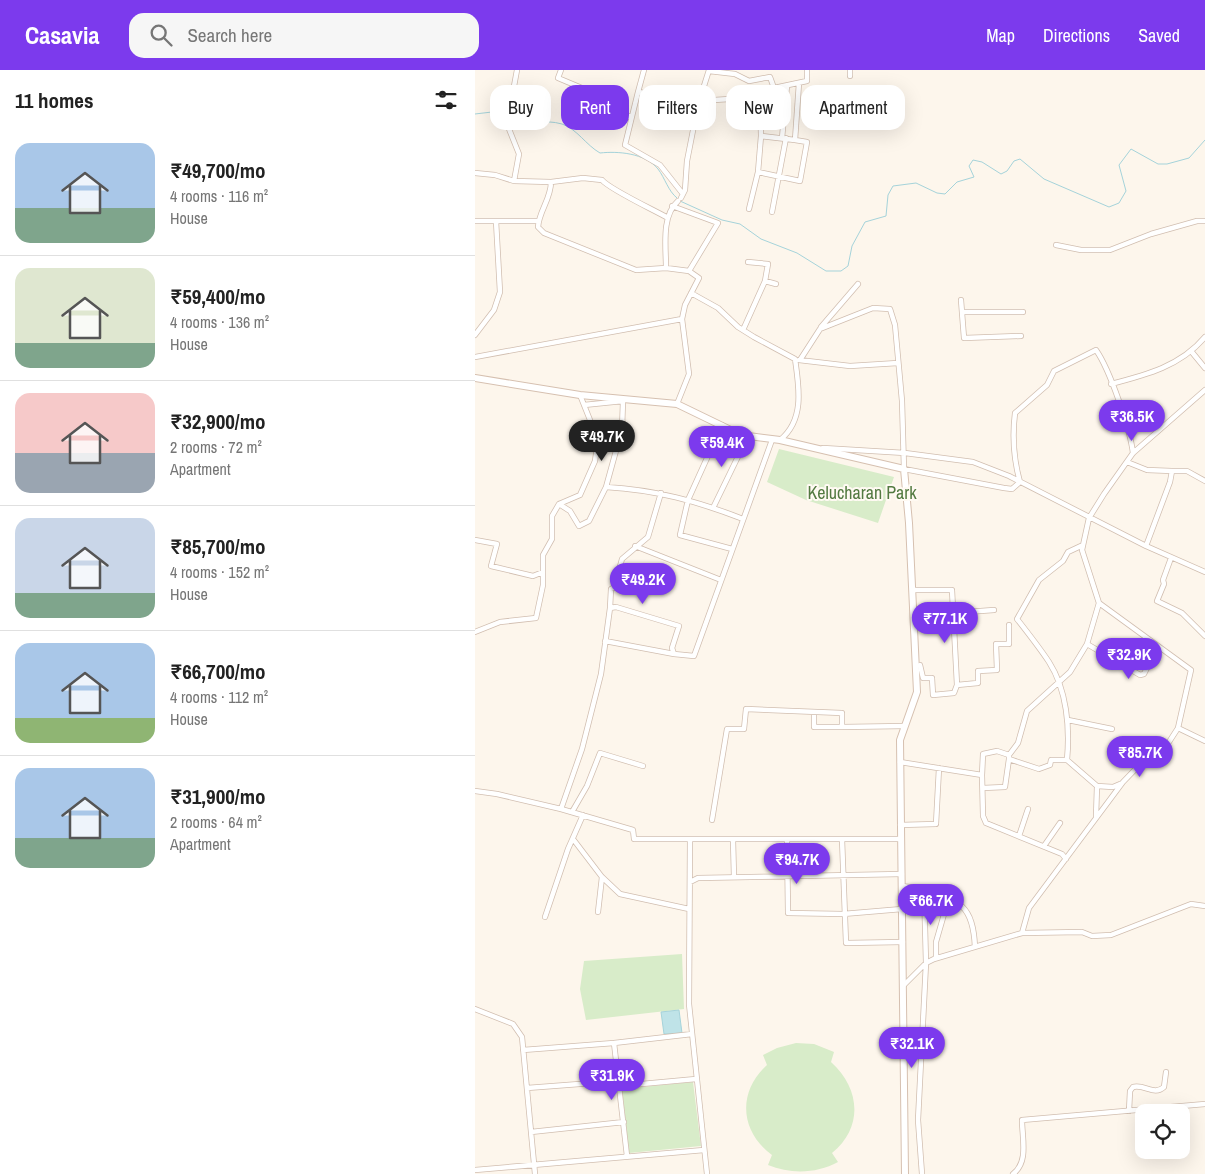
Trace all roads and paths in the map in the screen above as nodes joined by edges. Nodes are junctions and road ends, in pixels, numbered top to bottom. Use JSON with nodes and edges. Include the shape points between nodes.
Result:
{"nodes":[{"id":1,"x":517,"y":70,"type":"edge"},
{"id":2,"x":561,"y":70,"type":"edge"},
{"id":3,"x":644,"y":70,"type":"edge"},
{"id":4,"x":709,"y":70,"type":"edge"},
{"id":5,"x":807,"y":70,"type":"edge"},
{"id":6,"x":799,"y":83,"type":"junction"},
{"id":7,"x":575,"y":85,"type":"edge"},
{"id":8,"x":704,"y":85,"type":"edge"},
{"id":9,"x":773,"y":85,"type":"edge"},
{"id":10,"x":791,"y":85,"type":"edge"},
{"id":11,"x":638,"y":92,"type":"joint"},
{"id":12,"x":716,"y":100,"type":"edge"},
{"id":13,"x":629,"y":116,"type":"edge"},
{"id":14,"x":632,"y":116,"type":"junction"},
{"id":15,"x":693,"y":130,"type":"edge"},
{"id":16,"x":784,"y":130,"type":"edge"},
{"id":17,"x":761,"y":136,"type":"junction"},
{"id":18,"x":784,"y":138,"type":"junction"},
{"id":19,"x":795,"y":140,"type":"junction"},
{"id":20,"x":758,"y":172,"type":"junction"},
{"id":21,"x":475,"y":173,"type":"edge"},
{"id":22,"x":780,"y":176,"type":"junction"},
{"id":23,"x":514,"y":181,"type":"junction"},
{"id":24,"x":551,"y":182,"type":"junction"},
{"id":25,"x":680,"y":198,"type":"junction"},
{"id":26,"x":672,"y":206,"type":"junction"},
{"id":27,"x":749,"y":208,"type":"dead end"},
{"id":28,"x":772,"y":212,"type":"dead end"},
{"id":29,"x":668,"y":218,"type":"junction"},
{"id":30,"x":475,"y":221,"type":"edge"},
{"id":31,"x":496,"y":221,"type":"junction"},
{"id":32,"x":539,"y":221,"type":"junction"},
{"id":33,"x":1205,"y":221,"type":"edge"},
{"id":34,"x":1056,"y":246,"type":"dead end"},
{"id":35,"x":748,"y":262,"type":"dead end"},
{"id":36,"x":666,"y":268,"type":"junction"},
{"id":37,"x":689,"y":271,"type":"junction"},
{"id":38,"x":765,"y":281,"type":"junction"},
{"id":39,"x":777,"y":284,"type":"dead end"},
{"id":40,"x":858,"y":284,"type":"dead end"},
{"id":41,"x":691,"y":294,"type":"junction"},
{"id":42,"x":961,"y":300,"type":"dead end"},
{"id":43,"x":962,"y":312,"type":"junction"},
{"id":44,"x":1023,"y":312,"type":"dead end"},
{"id":45,"x":681,"y":319,"type":"junction"},
{"id":46,"x":820,"y":328,"type":"junction"},
{"id":47,"x":743,"y":330,"type":"junction"},
{"id":48,"x":475,"y":335,"type":"edge"},
{"id":49,"x":1021,"y":336,"type":"dead end"},
{"id":50,"x":1205,"y":337,"type":"edge"},
{"id":51,"x":1191,"y":351,"type":"junction"},
{"id":52,"x":475,"y":357,"type":"edge"},
{"id":53,"x":797,"y":359,"type":"junction"},
{"id":54,"x":898,"y":363,"type":"junction"},
{"id":55,"x":1205,"y":368,"type":"edge"},
{"id":56,"x":475,"y":378,"type":"edge"},
{"id":57,"x":1111,"y":384,"type":"junction"},
{"id":58,"x":1205,"y":390,"type":"edge"},
{"id":59,"x":580,"y":395,"type":"junction"},
{"id":60,"x":677,"y":404,"type":"junction"},
{"id":61,"x":584,"y":405,"type":"junction"},
{"id":62,"x":722,"y":425,"type":"junction"},
{"id":63,"x":748,"y":436,"type":"junction"},
{"id":64,"x":772,"y":440,"type":"junction"},
{"id":65,"x":780,"y":440,"type":"junction"},
{"id":66,"x":808,"y":447,"type":"junction"},
{"id":67,"x":905,"y":453,"type":"junction"},
{"id":68,"x":1133,"y":453,"type":"junction"},
{"id":69,"x":1127,"y":462,"type":"junction"},
{"id":70,"x":904,"y":468,"type":"junction"},
{"id":71,"x":1172,"y":471,"type":"junction"},
{"id":72,"x":1205,"y":481,"type":"edge"},
{"id":73,"x":1019,"y":482,"type":"junction"},
{"id":74,"x":606,"y":487,"type":"junction"},
{"id":75,"x":661,"y":493,"type":"junction"},
{"id":76,"x":688,"y":500,"type":"junction"},
{"id":77,"x":559,"y":504,"type":"junction"},
{"id":78,"x":713,"y":508,"type":"junction"},
{"id":79,"x":1089,"y":518,"type":"junction"},
{"id":80,"x":743,"y":519,"type":"junction"},
{"id":81,"x":475,"y":540,"type":"edge"},
{"id":82,"x":1083,"y":545,"type":"junction"},
{"id":83,"x":635,"y":546,"type":"junction"},
{"id":84,"x":1146,"y":546,"type":"junction"},
{"id":85,"x":732,"y":549,"type":"junction"},
{"id":86,"x":1171,"y":558,"type":"junction"},
{"id":87,"x":543,"y":572,"type":"junction"},
{"id":88,"x":1205,"y":572,"type":"edge"},
{"id":89,"x":721,"y":580,"type":"junction"},
{"id":90,"x":913,"y":590,"type":"junction"},
{"id":91,"x":1099,"y":603,"type":"junction"},
{"id":92,"x":610,"y":608,"type":"junction"},
{"id":93,"x":994,"y":610,"type":"dead end"},
{"id":94,"x":953,"y":613,"type":"junction"},
{"id":95,"x":1009,"y":625,"type":"dead end"},
{"id":96,"x":475,"y":632,"type":"edge"},
{"id":97,"x":1205,"y":636,"type":"edge"},
{"id":98,"x":605,"y":642,"type":"junction"},
{"id":99,"x":1087,"y":644,"type":"junction"},
{"id":100,"x":1156,"y":650,"type":"dead end"},
{"id":101,"x":674,"y":654,"type":"junction"},
{"id":102,"x":920,"y":665,"type":"dead end"},
{"id":103,"x":1059,"y":682,"type":"junction"},
{"id":104,"x":957,"y":685,"type":"junction"},
{"id":105,"x":814,"y":712,"type":"junction"},
{"id":106,"x":1067,"y":720,"type":"junction"},
{"id":107,"x":905,"y":726,"type":"junction"},
{"id":108,"x":842,"y":727,"type":"junction"},
{"id":109,"x":1178,"y":728,"type":"junction"},
{"id":110,"x":1112,"y":729,"type":"dead end"},
{"id":111,"x":1205,"y":741,"type":"edge"},
{"id":112,"x":1009,"y":757,"type":"junction"},
{"id":113,"x":1067,"y":760,"type":"junction"},
{"id":114,"x":900,"y":762,"type":"junction"},
{"id":115,"x":643,"y":766,"type":"dead end"},
{"id":116,"x":939,"y":768,"type":"junction"},
{"id":117,"x":983,"y":774,"type":"junction"},
{"id":118,"x":1121,"y":783,"type":"junction"},
{"id":119,"x":1097,"y":786,"type":"junction"},
{"id":120,"x":983,"y":788,"type":"junction"},
{"id":121,"x":475,"y":791,"type":"edge"},
{"id":122,"x":561,"y":809,"type":"junction"},
{"id":123,"x":1028,"y":809,"type":"dead end"},
{"id":124,"x":572,"y":812,"type":"junction"},
{"id":125,"x":583,"y":815,"type":"junction"},
{"id":126,"x":1096,"y":818,"type":"junction"},
{"id":127,"x":712,"y":820,"type":"dead end"},
{"id":128,"x":1060,"y":823,"type":"dead end"},
{"id":129,"x":900,"y":825,"type":"junction"},
{"id":130,"x":1019,"y":836,"type":"junction"},
{"id":131,"x":573,"y":839,"type":"junction"},
{"id":132,"x":841,"y":839,"type":"junction"},
{"id":133,"x":901,"y":839,"type":"junction"},
{"id":134,"x":690,"y":840,"type":"junction"},
{"id":135,"x":733,"y":840,"type":"junction"},
{"id":136,"x":787,"y":840,"type":"junction"},
{"id":137,"x":1044,"y":846,"type":"junction"},
{"id":138,"x":1066,"y":859,"type":"junction"},
{"id":139,"x":902,"y":874,"type":"junction"},
{"id":140,"x":843,"y":875,"type":"junction"},
{"id":141,"x":787,"y":876,"type":"junction"},
{"id":142,"x":602,"y":877,"type":"junction"},
{"id":143,"x":734,"y":877,"type":"junction"},
{"id":144,"x":689,"y":882,"type":"junction"},
{"id":145,"x":902,"y":886,"type":"junction"},
{"id":146,"x":924,"y":890,"type":"junction"},
{"id":147,"x":949,"y":897,"type":"junction"},
{"id":148,"x":1205,"y":906,"type":"edge"},
{"id":149,"x":689,"y":909,"type":"junction"},
{"id":150,"x":902,"y":909,"type":"junction"},
{"id":151,"x":598,"y":912,"type":"dead end"},
{"id":152,"x":843,"y":914,"type":"junction"},
{"id":153,"x":545,"y":917,"type":"dead end"},
{"id":154,"x":1022,"y":933,"type":"junction"},
{"id":155,"x":904,"y":942,"type":"junction"},
{"id":156,"x":975,"y":947,"type":"junction"},
{"id":157,"x":936,"y":958,"type":"junction"},
{"id":158,"x":926,"y":963,"type":"junction"},
{"id":159,"x":904,"y":985,"type":"junction"},
{"id":160,"x":475,"y":1009,"type":"edge"},
{"id":161,"x":692,"y":1034,"type":"junction"},
{"id":162,"x":614,"y":1043,"type":"junction"},
{"id":163,"x":523,"y":1050,"type":"junction"},
{"id":164,"x":1166,"y":1072,"type":"dead end"},
{"id":165,"x":696,"y":1079,"type":"junction"},
{"id":166,"x":619,"y":1084,"type":"junction"},
{"id":167,"x":527,"y":1088,"type":"junction"},
{"id":168,"x":1205,"y":1104,"type":"edge"},
{"id":169,"x":1129,"y":1111,"type":"junction"},
{"id":170,"x":624,"y":1122,"type":"junction"},
{"id":171,"x":531,"y":1132,"type":"junction"},
{"id":172,"x":704,"y":1150,"type":"junction"},
{"id":173,"x":627,"y":1156,"type":"junction"},
{"id":174,"x":534,"y":1165,"type":"junction"},
{"id":175,"x":475,"y":1170,"type":"edge"},
{"id":176,"x":535,"y":1174,"type":"edge"},
{"id":177,"x":707,"y":1174,"type":"edge"},
{"id":178,"x":905,"y":1174,"type":"edge"},
{"id":179,"x":922,"y":1174,"type":"edge"},
{"id":180,"x":1013,"y":1174,"type":"edge"}],
"edges":[{"from":1,"to":23,"type":"street","via":[[507,124],[519,154]]},
{"from":2,"to":7,"type":"street","via":[[558,78]]},
{"from":3,"to":11,"type":"street"},
{"from":4,"to":8,"type":"street"},
{"from":4,"to":9,"type":"street","via":[[735,74],[749,81],[770,77]]},
{"from":5,"to":6,"type":"street","via":[[807,81]]},
{"from":6,"to":10,"type":"street"},
{"from":6,"to":19,"type":"street"},
{"from":11,"to":14,"type":"street"},
{"from":12,"to":17,"type":"street","via":[[760,97]]},
{"from":13,"to":14,"type":"street"},
{"from":14,"to":25,"type":"street","via":[[625,145],[660,165]]},
{"from":15,"to":25,"type":"street"},
{"from":16,"to":18,"type":"street"},
{"from":17,"to":18,"type":"street"},
{"from":17,"to":20,"type":"street"},
{"from":18,"to":19,"type":"street"},
{"from":18,"to":22,"type":"street"},
{"from":19,"to":22,"type":"street","via":[[807,142],[800,181]]},
{"from":20,"to":22,"type":"street"},
{"from":20,"to":27,"type":"street"},
{"from":21,"to":23,"type":"street"},
{"from":22,"to":28,"type":"street"},
{"from":23,"to":24,"type":"street"},
{"from":24,"to":29,"type":"street","via":[[583,178],[602,180],[607,187]]},
{"from":24,"to":32,"type":"street","via":[[551,194]]},
{"from":25,"to":26,"type":"street"},
{"from":26,"to":29,"type":"street"},
{"from":26,"to":37,"type":"street","via":[[718,223]]},
{"from":29,"to":36,"type":"street"},
{"from":30,"to":31,"type":"street"},
{"from":31,"to":32,"type":"street"},
{"from":31,"to":48,"type":"street","via":[[500,292],[494,310]]},
{"from":32,"to":36,"type":"street","via":[[538,227],[544,233],[636,270]]},
{"from":33,"to":34,"type":"street","via":[[1151,234],[1110,250]]},
{"from":35,"to":38,"type":"street","via":[[768,264]]},
{"from":36,"to":37,"type":"street"},
{"from":37,"to":41,"type":"street","via":[[699,278]]},
{"from":38,"to":39,"type":"street"},
{"from":38,"to":47,"type":"street"},
{"from":40,"to":46,"type":"street"},
{"from":41,"to":45,"type":"street"},
{"from":41,"to":47,"type":"street","via":[[719,308]]},
{"from":42,"to":43,"type":"street"},
{"from":43,"to":44,"type":"street"},
{"from":43,"to":49,"type":"street","via":[[964,338]]},
{"from":45,"to":52,"type":"street"},
{"from":45,"to":60,"type":"street","via":[[689,374]]},
{"from":46,"to":53,"type":"street"},
{"from":46,"to":54,"type":"street","via":[[873,308],[890,309]]},
{"from":47,"to":53,"type":"street"},
{"from":50,"to":51,"type":"street"},
{"from":51,"to":55,"type":"street"},
{"from":51,"to":57,"type":"street","via":[[1159,371]]},
{"from":53,"to":54,"type":"street","via":[[850,366]]},
{"from":53,"to":65,"type":"street","via":[[799,380],[795,421]]},
{"from":54,"to":67,"type":"street"},
{"from":56,"to":59,"type":"street"},
{"from":57,"to":68,"type":"street","via":[[1131,436]]},
{"from":57,"to":73,"type":"street","via":[[1096,350],[1054,371],[1047,385],[1015,412],[1012,438]]},
{"from":58,"to":68,"type":"street"},
{"from":59,"to":60,"type":"street"},
{"from":59,"to":61,"type":"street"},
{"from":60,"to":62,"type":"street"},
{"from":61,"to":74,"type":"street","via":[[623,402],[622,429]]},
{"from":61,"to":77,"type":"street","via":[[599,440],[595,461],[580,495]]},
{"from":62,"to":63,"type":"street"},
{"from":62,"to":76,"type":"street"},
{"from":63,"to":64,"type":"street"},
{"from":63,"to":78,"type":"street"},
{"from":64,"to":65,"type":"street"},
{"from":64,"to":80,"type":"street"},
{"from":65,"to":66,"type":"street"},
{"from":66,"to":67,"type":"street"},
{"from":66,"to":70,"type":"street"},
{"from":67,"to":70,"type":"street"},
{"from":67,"to":73,"type":"street","via":[[973,462]]},
{"from":68,"to":69,"type":"street"},
{"from":69,"to":71,"type":"street","via":[[1147,470]]},
{"from":69,"to":79,"type":"street"},
{"from":70,"to":73,"type":"street","via":[[1012,489]]},
{"from":70,"to":90,"type":"street"},
{"from":71,"to":72,"type":"street","via":[[1187,471]]},
{"from":71,"to":84,"type":"street"},
{"from":73,"to":79,"type":"street"},
{"from":74,"to":75,"type":"street"},
{"from":74,"to":77,"type":"street","via":[[589,521],[579,526],[570,510]]},
{"from":75,"to":76,"type":"street"},
{"from":75,"to":83,"type":"street","via":[[648,537]]},
{"from":76,"to":78,"type":"street"},
{"from":76,"to":85,"type":"street","via":[[680,535]]},
{"from":77,"to":87,"type":"street","via":[[552,516],[552,539],[543,555]]},
{"from":78,"to":80,"type":"street"},
{"from":79,"to":82,"type":"street"},
{"from":79,"to":84,"type":"street"},
{"from":80,"to":85,"type":"street"},
{"from":81,"to":87,"type":"street","via":[[497,544],[491,566],[533,576]]},
{"from":82,"to":91,"type":"street"},
{"from":82,"to":103,"type":"street","via":[[1067,552],[1063,561],[1039,580],[1017,618]]},
{"from":83,"to":89,"type":"street"},
{"from":83,"to":92,"type":"street","via":[[622,559],[617,586],[611,589]]},
{"from":84,"to":86,"type":"street"},
{"from":85,"to":89,"type":"street"},
{"from":86,"to":88,"type":"street"},
{"from":86,"to":97,"type":"street","via":[[1157,602],[1182,613]]},
{"from":87,"to":96,"type":"street","via":[[536,618],[500,622]]},
{"from":89,"to":101,"type":"street","via":[[695,656]]},
{"from":90,"to":94,"type":"street","via":[[952,590]]},
{"from":90,"to":107,"type":"street","via":[[917,692]]},
{"from":91,"to":99,"type":"street"},
{"from":91,"to":109,"type":"street","via":[[1191,670]]},
{"from":92,"to":98,"type":"street"},
{"from":92,"to":101,"type":"street","via":[[679,626],[672,648]]},
{"from":93,"to":94,"type":"street"},
{"from":94,"to":104,"type":"street"},
{"from":95,"to":104,"type":"street","via":[[1009,644],[996,644],[997,670],[977,671],[978,683]]},
{"from":98,"to":101,"type":"street"},
{"from":98,"to":122,"type":"street","via":[[601,674],[582,749]]},
{"from":99,"to":100,"type":"street","via":[[1140,675],[1144,674]]},
{"from":99,"to":103,"type":"street","via":[[1071,672]]},
{"from":102,"to":104,"type":"street","via":[[923,678],[932,678],[933,695],[954,693]]},
{"from":103,"to":106,"type":"street"},
{"from":103,"to":112,"type":"street","via":[[1027,711],[1018,743]]},
{"from":105,"to":108,"type":"street","via":[[814,727]]},
{"from":105,"to":108,"type":"street","via":[[842,712]]},
{"from":105,"to":127,"type":"street","via":[[746,709],[743,729],[727,729]]},
{"from":106,"to":110,"type":"street"},
{"from":106,"to":113,"type":"street"},
{"from":107,"to":108,"type":"street"},
{"from":107,"to":114,"type":"street","via":[[900,740]]},
{"from":109,"to":111,"type":"street"},
{"from":109,"to":118,"type":"street","via":[[1169,742],[1153,750]]},
{"from":112,"to":113,"type":"street","via":[[1039,769],[1050,765],[1051,760]]},
{"from":112,"to":117,"type":"street","via":[[997,751],[983,754]]},
{"from":112,"to":120,"type":"street","via":[[1005,787]]},
{"from":113,"to":119,"type":"street"},
{"from":114,"to":116,"type":"street"},
{"from":114,"to":129,"type":"street"},
{"from":115,"to":124,"type":"street","via":[[600,753]]},
{"from":116,"to":117,"type":"street"},
{"from":116,"to":129,"type":"street","via":[[936,824]]},
{"from":117,"to":120,"type":"street"},
{"from":118,"to":119,"type":"street","via":[[1113,787]]},
{"from":118,"to":126,"type":"street"},
{"from":119,"to":126,"type":"street"},
{"from":120,"to":130,"type":"street","via":[[986,823]]},
{"from":121,"to":122,"type":"street"},
{"from":122,"to":124,"type":"street"},
{"from":123,"to":130,"type":"street"},
{"from":124,"to":125,"type":"street"},
{"from":125,"to":131,"type":"street"},
{"from":125,"to":134,"type":"street","via":[[633,830],[634,839]]},
{"from":126,"to":138,"type":"street"},
{"from":128,"to":137,"type":"street"},
{"from":129,"to":133,"type":"street"},
{"from":130,"to":137,"type":"street"},
{"from":131,"to":142,"type":"street"},
{"from":131,"to":153,"type":"street"},
{"from":132,"to":133,"type":"street"},
{"from":132,"to":136,"type":"street"},
{"from":132,"to":140,"type":"street"},
{"from":133,"to":139,"type":"street"},
{"from":134,"to":135,"type":"street"},
{"from":134,"to":144,"type":"street"},
{"from":135,"to":136,"type":"street"},
{"from":135,"to":143,"type":"street"},
{"from":136,"to":141,"type":"street"},
{"from":137,"to":138,"type":"street"},
{"from":138,"to":154,"type":"street","via":[[1029,908]]},
{"from":139,"to":140,"type":"street"},
{"from":139,"to":145,"type":"street"},
{"from":140,"to":141,"type":"street"},
{"from":140,"to":152,"type":"street"},
{"from":141,"to":143,"type":"street"},
{"from":141,"to":152,"type":"street","via":[[788,913]]},
{"from":142,"to":149,"type":"street","via":[[620,894]]},
{"from":142,"to":151,"type":"street"},
{"from":143,"to":144,"type":"street","via":[[699,878]]},
{"from":144,"to":149,"type":"street"},
{"from":145,"to":146,"type":"street"},
{"from":145,"to":150,"type":"street"},
{"from":146,"to":147,"type":"street"},
{"from":146,"to":158,"type":"street"},
{"from":147,"to":156,"type":"street","via":[[965,907],[973,922]]},
{"from":147,"to":157,"type":"street","via":[[936,942]]},
{"from":148,"to":154,"type":"street","via":[[1191,904],[1111,935]]},
{"from":149,"to":161,"type":"street"},
{"from":150,"to":152,"type":"street"},
{"from":150,"to":155,"type":"street"},
{"from":152,"to":155,"type":"street","via":[[846,943]]},
{"from":154,"to":156,"type":"street"},
{"from":155,"to":159,"type":"street"},
{"from":156,"to":157,"type":"street"},
{"from":157,"to":158,"type":"street"},
{"from":158,"to":159,"type":"street"},
{"from":158,"to":179,"type":"street","via":[[918,1120]]},
{"from":159,"to":178,"type":"street"},
{"from":160,"to":163,"type":"street","via":[[513,1024],[522,1037]]},
{"from":161,"to":162,"type":"street"},
{"from":161,"to":165,"type":"street"},
{"from":162,"to":163,"type":"street"},
{"from":162,"to":166,"type":"street"},
{"from":163,"to":167,"type":"street"},
{"from":164,"to":169,"type":"street","via":[[1161,1089],[1133,1087]]},
{"from":165,"to":166,"type":"street"},
{"from":165,"to":172,"type":"street"},
{"from":166,"to":167,"type":"street"},
{"from":166,"to":170,"type":"street"},
{"from":167,"to":171,"type":"street"},
{"from":168,"to":169,"type":"street"},
{"from":169,"to":180,"type":"street","via":[[1022,1120],[1023,1161],[1021,1168]]},
{"from":170,"to":171,"type":"street"},
{"from":170,"to":173,"type":"street"},
{"from":171,"to":174,"type":"street"},
{"from":172,"to":173,"type":"street"},
{"from":172,"to":177,"type":"street"},
{"from":173,"to":174,"type":"street"},
{"from":174,"to":175,"type":"street"},
{"from":174,"to":176,"type":"street"}]}
